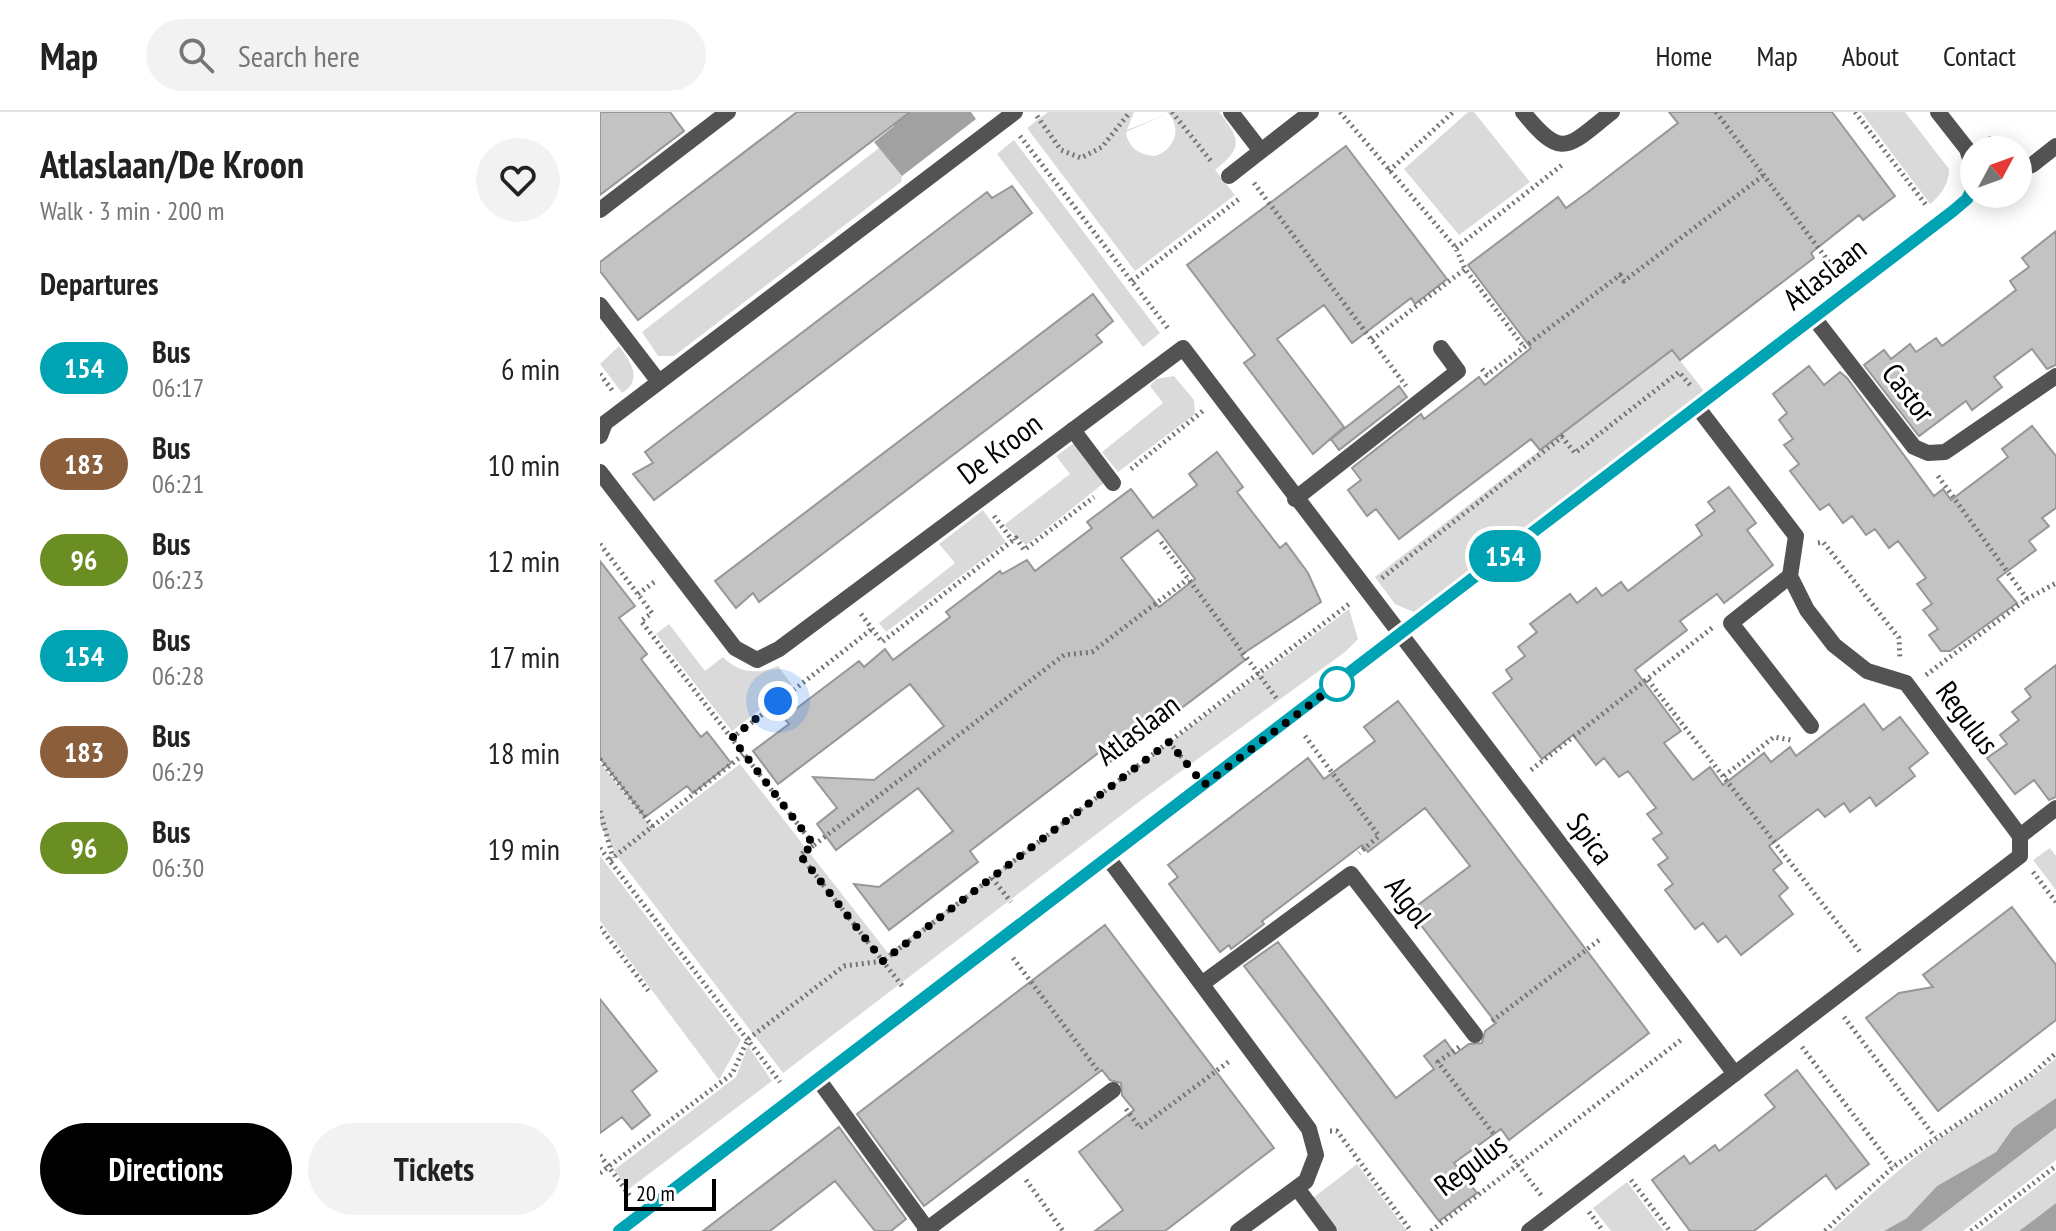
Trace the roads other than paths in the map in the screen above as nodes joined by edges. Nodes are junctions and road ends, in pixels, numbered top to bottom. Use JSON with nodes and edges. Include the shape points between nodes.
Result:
{"nodes":[{"id":1,"x":728,"y":112,"type":"edge"},
{"id":2,"x":1231,"y":112,"type":"edge"},
{"id":3,"x":1311,"y":112,"type":"edge"},
{"id":4,"x":1523,"y":112,"type":"edge"},
{"id":5,"x":1612,"y":112,"type":"edge"},
{"id":6,"x":1938,"y":112,"type":"edge"},
{"id":7,"x":1011,"y":115,"type":"edge"},
{"id":8,"x":1960,"y":140,"type":"edge"},
{"id":9,"x":2056,"y":146,"type":"edge"},
{"id":10,"x":1261,"y":151,"type":"junction"},
{"id":11,"x":2032,"y":165,"type":"edge"},
{"id":12,"x":1235,"y":171,"type":"road end"},
{"id":13,"x":1960,"y":205,"type":"edge"},
{"id":14,"x":600,"y":210,"type":"edge"},
{"id":15,"x":600,"y":305,"type":"edge"},
{"id":16,"x":1814,"y":318,"type":"junction"},
{"id":17,"x":1441,"y":348,"type":"dead end"},
{"id":18,"x":2056,"y":376,"type":"edge"},
{"id":19,"x":659,"y":382,"type":"junction"},
{"id":20,"x":1701,"y":405,"type":"junction"},
{"id":21,"x":1073,"y":430,"type":"junction"},
{"id":22,"x":600,"y":436,"type":"edge"},
{"id":23,"x":600,"y":472,"type":"edge"},
{"id":24,"x":1113,"y":483,"type":"road end"},
{"id":25,"x":1295,"y":499,"type":"junction"},
{"id":26,"x":1790,"y":576,"type":"junction"},
{"id":27,"x":1400,"y":637,"type":"junction"},
{"id":28,"x":1811,"y":726,"type":"road end"},
{"id":29,"x":2056,"y":808,"type":"edge"},
{"id":30,"x":2020,"y":836,"type":"junction"},
{"id":31,"x":1108,"y":858,"type":"junction"},
{"id":32,"x":1203,"y":983,"type":"junction"},
{"id":33,"x":1475,"y":1035,"type":"road end"},
{"id":34,"x":1735,"y":1074,"type":"junction"},
{"id":35,"x":818,"y":1079,"type":"junction"},
{"id":36,"x":1113,"y":1090,"type":"road end"},
{"id":37,"x":1297,"y":1188,"type":"junction"},
{"id":38,"x":926,"y":1230,"type":"edge"},
{"id":39,"x":619,"y":1231,"type":"edge"},
{"id":40,"x":1238,"y":1231,"type":"edge"},
{"id":41,"x":1329,"y":1231,"type":"edge"},
{"id":42,"x":1529,"y":1231,"type":"edge"}],
"edges":[{"from":1,"to":14,"type":"street"},
{"from":2,"to":10,"type":"street"},
{"from":3,"to":10,"type":"street"},
{"from":4,"to":5,"type":"street","via":[[1544,138],[1557,145],[1573,142]]},
{"from":6,"to":8,"type":"street"},
{"from":7,"to":19,"type":"street"},
{"from":9,"to":11,"type":"street"},
{"from":10,"to":12,"type":"street"},
{"from":13,"to":16,"type":"street","name":"Atlaslaan"},
{"from":15,"to":19,"type":"street"},
{"from":16,"to":18,"type":"street","name":"Castor","via":[[1914,447],[1928,453],[1945,452]]},
{"from":16,"to":20,"type":"street","name":"Atlaslaan"},
{"from":17,"to":25,"type":"street","via":[[1458,371]]},
{"from":19,"to":22,"type":"street","via":[[605,423]]},
{"from":20,"to":26,"type":"street","via":[[1796,536]]},
{"from":20,"to":27,"type":"street","name":"Atlaslaan"},
{"from":21,"to":23,"type":"street","name":"De Kroon","via":[[779,649],[757,660],[735,648]]},
{"from":21,"to":24,"type":"street"},
{"from":21,"to":25,"type":"street","name":"De Kroon","via":[[1183,348]]},
{"from":25,"to":27,"type":"street"},
{"from":26,"to":28,"type":"street","via":[[1731,623]]},
{"from":26,"to":30,"type":"street","name":"Regulus","via":[[1834,645],[1867,671],[1907,685]]},
{"from":27,"to":31,"type":"street","name":"Atlaslaan"},
{"from":27,"to":34,"type":"street","name":"Spica"},
{"from":29,"to":30,"type":"street"},
{"from":30,"to":34,"type":"street","via":[[2020,856]]},
{"from":31,"to":32,"type":"street"},
{"from":31,"to":35,"type":"street","name":"Atlaslaan"},
{"from":32,"to":33,"type":"street","name":"Algol","via":[[1351,874]]},
{"from":32,"to":37,"type":"street","via":[[1309,1129],[1316,1155],[1306,1181]]},
{"from":34,"to":42,"type":"street"},
{"from":35,"to":38,"type":"street"},
{"from":35,"to":39,"type":"street","name":"Atlaslaan"},
{"from":36,"to":38,"type":"street"},
{"from":37,"to":40,"type":"street"},
{"from":37,"to":41,"type":"street"}]}
